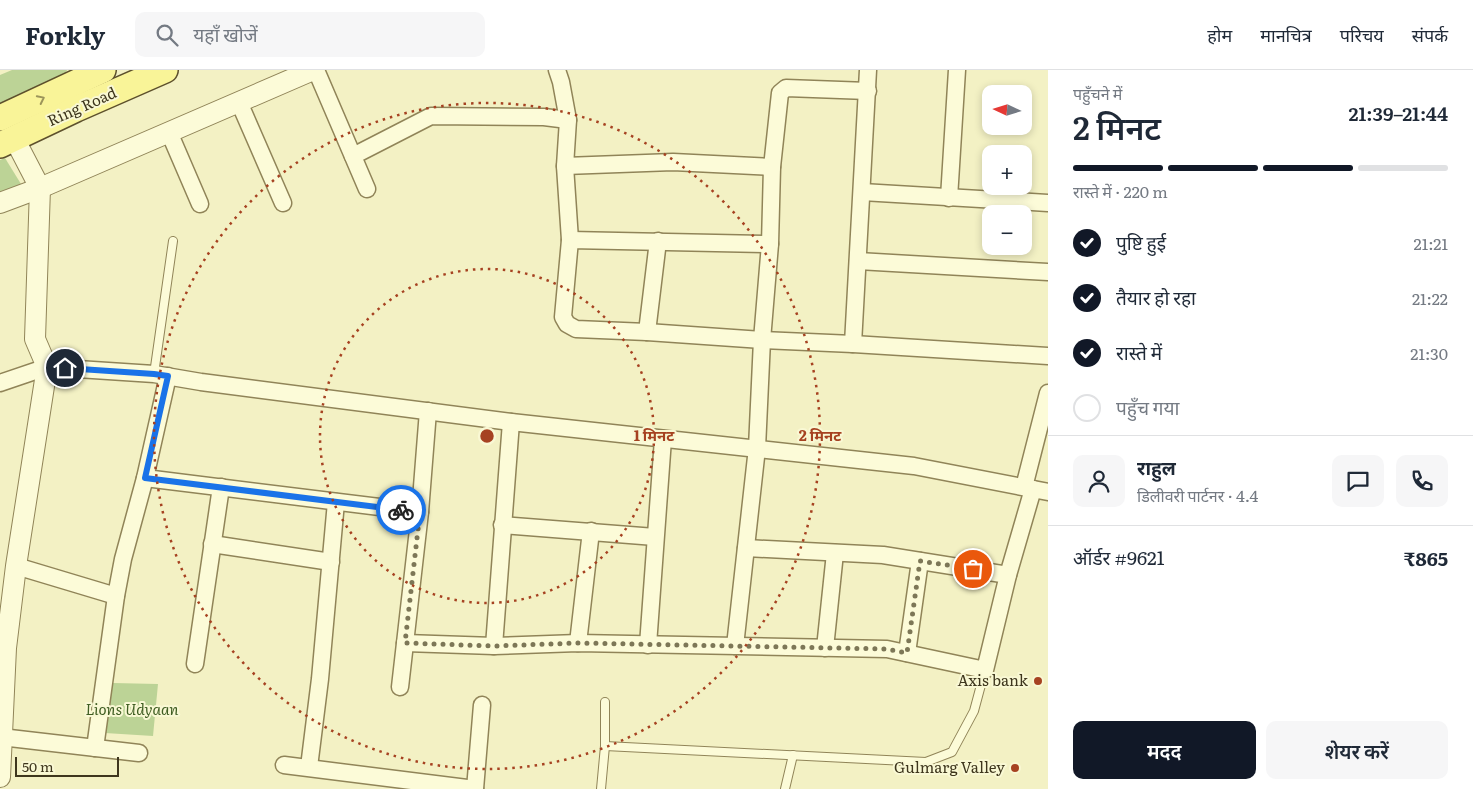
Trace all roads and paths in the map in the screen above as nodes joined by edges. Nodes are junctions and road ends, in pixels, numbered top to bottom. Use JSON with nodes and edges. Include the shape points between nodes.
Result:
{"nodes":[{"id":1,"x":165,"y":70,"type":"edge"},
{"id":2,"x":315,"y":70,"type":"edge"},
{"id":3,"x":557,"y":70,"type":"edge"},
{"id":4,"x":868,"y":70,"type":"edge"},
{"id":5,"x":957,"y":70,"type":"edge"},
{"id":6,"x":89,"y":73,"type":"edge"},
{"id":7,"x":868,"y":91,"type":"junction"},
{"id":8,"x":239,"y":102,"type":"junction"},
{"id":9,"x":568,"y":120,"type":"junction"},
{"id":10,"x":169,"y":132,"type":"junction"},
{"id":11,"x":5,"y":134,"type":"edge"},
{"id":12,"x":353,"y":156,"type":"junction"},
{"id":13,"x":565,"y":166,"type":"junction"},
{"id":14,"x":772,"y":166,"type":"junction"},
{"id":15,"x":40,"y":188,"type":"junction"},
{"id":16,"x":367,"y":189,"type":"dead end"},
{"id":17,"x":862,"y":192,"type":"junction"},
{"id":18,"x":949,"y":198,"type":"junction"},
{"id":19,"x":0,"y":203,"type":"edge"},
{"id":20,"x":283,"y":203,"type":"dead end"},
{"id":21,"x":1048,"y":203,"type":"edge"},
{"id":22,"x":200,"y":204,"type":"dead end"},
{"id":23,"x":570,"y":240,"type":"junction"},
{"id":24,"x":173,"y":241,"type":"dead end"},
{"id":25,"x":658,"y":241,"type":"junction"},
{"id":26,"x":770,"y":244,"type":"junction"},
{"id":27,"x":858,"y":261,"type":"junction"},
{"id":28,"x":1048,"y":272,"type":"edge"},
{"id":29,"x":647,"y":332,"type":"junction"},
{"id":30,"x":762,"y":340,"type":"junction"},
{"id":31,"x":853,"y":344,"type":"junction"},
{"id":32,"x":1048,"y":356,"type":"edge"},
{"id":33,"x":47,"y":367,"type":"junction"},
{"id":34,"x":161,"y":375,"type":"junction"},
{"id":35,"x":0,"y":383,"type":"edge"},
{"id":36,"x":1048,"y":393,"type":"edge"},
{"id":37,"x":428,"y":411,"type":"junction"},
{"id":38,"x":511,"y":422,"type":"junction"},
{"id":39,"x":663,"y":439,"type":"junction"},
{"id":40,"x":757,"y":448,"type":"junction"},
{"id":41,"x":145,"y":478,"type":"junction"},
{"id":42,"x":221,"y":487,"type":"junction"},
{"id":43,"x":1035,"y":489,"type":"edge"},
{"id":44,"x":336,"y":502,"type":"junction"},
{"id":45,"x":420,"y":512,"type":"junction"},
{"id":46,"x":502,"y":525,"type":"junction"},
{"id":47,"x":591,"y":531,"type":"junction"},
{"id":48,"x":655,"y":537,"type":"junction"},
{"id":49,"x":212,"y":544,"type":"junction"},
{"id":50,"x":746,"y":548,"type":"junction"},
{"id":51,"x":835,"y":553,"type":"junction"},
{"id":52,"x":920,"y":561,"type":"junction"},
{"id":53,"x":331,"y":562,"type":"junction"},
{"id":54,"x":16,"y":566,"type":"junction"},
{"id":55,"x":1008,"y":575,"type":"junction"},
{"id":56,"x":116,"y":596,"type":"junction"},
{"id":57,"x":405,"y":643,"type":"junction"},
{"id":58,"x":578,"y":643,"type":"junction"},
{"id":59,"x":648,"y":645,"type":"junction"},
{"id":60,"x":494,"y":646,"type":"junction"},
{"id":61,"x":736,"y":646,"type":"junction"},
{"id":62,"x":824,"y":648,"type":"junction"},
{"id":63,"x":907,"y":653,"type":"junction"},
{"id":64,"x":195,"y":664,"type":"dead end"},
{"id":65,"x":985,"y":670,"type":"junction"},
{"id":66,"x":400,"y":687,"type":"dead end"},
{"id":67,"x":605,"y":702,"type":"dead end"},
{"id":68,"x":482,"y":705,"type":"dead end"},
{"id":69,"x":1,"y":737,"type":"junction"},
{"id":70,"x":605,"y":746,"type":"junction"},
{"id":71,"x":95,"y":748,"type":"junction"},
{"id":72,"x":139,"y":753,"type":"dead end"},
{"id":73,"x":793,"y":755,"type":"junction"},
{"id":74,"x":284,"y":765,"type":"dead end"},
{"id":75,"x":309,"y":767,"type":"junction"},
{"id":76,"x":0,"y":778,"type":"edge"},
{"id":77,"x":475,"y":789,"type":"edge"},
{"id":78,"x":601,"y":789,"type":"edge"},
{"id":79,"x":785,"y":789,"type":"edge"}],
"edges":[{"from":1,"to":11,"type":"main road","name":"Ring Road","via":[[76,109]]},
{"from":2,"to":8,"type":"street"},
{"from":2,"to":12,"type":"street"},
{"from":3,"to":9,"type":"street"},
{"from":4,"to":7,"type":"street"},
{"from":5,"to":18,"type":"street"},
{"from":11,"to":6,"type":"main road","name":"Ring Road","one_way":true},
{"from":7,"to":14,"type":"street","via":[[786,88],[780,93]]},
{"from":7,"to":17,"type":"street"},
{"from":8,"to":10,"type":"street"},
{"from":8,"to":20,"type":"street"},
{"from":9,"to":12,"type":"street","via":[[431,116]]},
{"from":9,"to":13,"type":"street"},
{"from":10,"to":15,"type":"street"},
{"from":10,"to":22,"type":"street"},
{"from":11,"to":15,"type":"street"},
{"from":12,"to":16,"type":"street"},
{"from":13,"to":14,"type":"street","via":[[673,162]]},
{"from":13,"to":23,"type":"street"},
{"from":14,"to":26,"type":"street"},
{"from":15,"to":19,"type":"street"},
{"from":15,"to":33,"type":"street","via":[[35,340]]},
{"from":17,"to":18,"type":"street"},
{"from":17,"to":27,"type":"street"},
{"from":18,"to":21,"type":"street"},
{"from":23,"to":25,"type":"street"},
{"from":23,"to":29,"type":"street","via":[[562,312],[567,324],[576,330]]},
{"from":24,"to":34,"type":"lane"},
{"from":25,"to":26,"type":"street"},
{"from":25,"to":29,"type":"street"},
{"from":26,"to":30,"type":"street"},
{"from":27,"to":28,"type":"street"},
{"from":27,"to":31,"type":"street"},
{"from":29,"to":30,"type":"street"},
{"from":30,"to":31,"type":"street"},
{"from":30,"to":40,"type":"street"},
{"from":31,"to":32,"type":"street"},
{"from":33,"to":34,"type":"street"},
{"from":33,"to":35,"type":"street"},
{"from":33,"to":54,"type":"street"},
{"from":34,"to":37,"type":"street"},
{"from":34,"to":41,"type":"street"},
{"from":36,"to":43,"type":"street"},
{"from":37,"to":38,"type":"street"},
{"from":37,"to":45,"type":"street"},
{"from":38,"to":39,"type":"street"},
{"from":38,"to":46,"type":"street"},
{"from":39,"to":40,"type":"street"},
{"from":39,"to":48,"type":"street"},
{"from":40,"to":43,"type":"street","via":[[914,466]]},
{"from":40,"to":50,"type":"street"},
{"from":41,"to":42,"type":"street"},
{"from":41,"to":56,"type":"street"},
{"from":42,"to":44,"type":"street"},
{"from":42,"to":49,"type":"street"},
{"from":43,"to":55,"type":"street"},
{"from":44,"to":45,"type":"street"},
{"from":44,"to":53,"type":"street"},
{"from":45,"to":57,"type":"street"},
{"from":46,"to":47,"type":"street"},
{"from":46,"to":60,"type":"street"},
{"from":47,"to":48,"type":"street"},
{"from":47,"to":58,"type":"street"},
{"from":48,"to":59,"type":"street"},
{"from":49,"to":53,"type":"street"},
{"from":49,"to":64,"type":"street"},
{"from":50,"to":51,"type":"street"},
{"from":50,"to":61,"type":"street"},
{"from":51,"to":52,"type":"street","via":[[883,555]]},
{"from":51,"to":62,"type":"street"},
{"from":52,"to":55,"type":"street"},
{"from":52,"to":63,"type":"street"},
{"from":53,"to":75,"type":"street"},
{"from":54,"to":56,"type":"street"},
{"from":54,"to":69,"type":"street","via":[[6,648]]},
{"from":55,"to":65,"type":"street"},
{"from":56,"to":71,"type":"street"},
{"from":57,"to":60,"type":"street"},
{"from":57,"to":66,"type":"street"},
{"from":58,"to":59,"type":"street"},
{"from":58,"to":60,"type":"street"},
{"from":59,"to":61,"type":"street"},
{"from":61,"to":62,"type":"street"},
{"from":62,"to":63,"type":"street","via":[[887,649]]},
{"from":63,"to":65,"type":"street"},
{"from":65,"to":73,"type":"lane","via":[[974,711],[952,752],[926,762]]},
{"from":67,"to":70,"type":"lane"},
{"from":68,"to":77,"type":"street"},
{"from":69,"to":71,"type":"street"},
{"from":69,"to":76,"type":"street"},
{"from":70,"to":73,"type":"lane"},
{"from":70,"to":78,"type":"lane"},
{"from":71,"to":72,"type":"street"},
{"from":73,"to":79,"type":"lane"},
{"from":74,"to":75,"type":"street"},
{"from":75,"to":77,"type":"street"}]}
